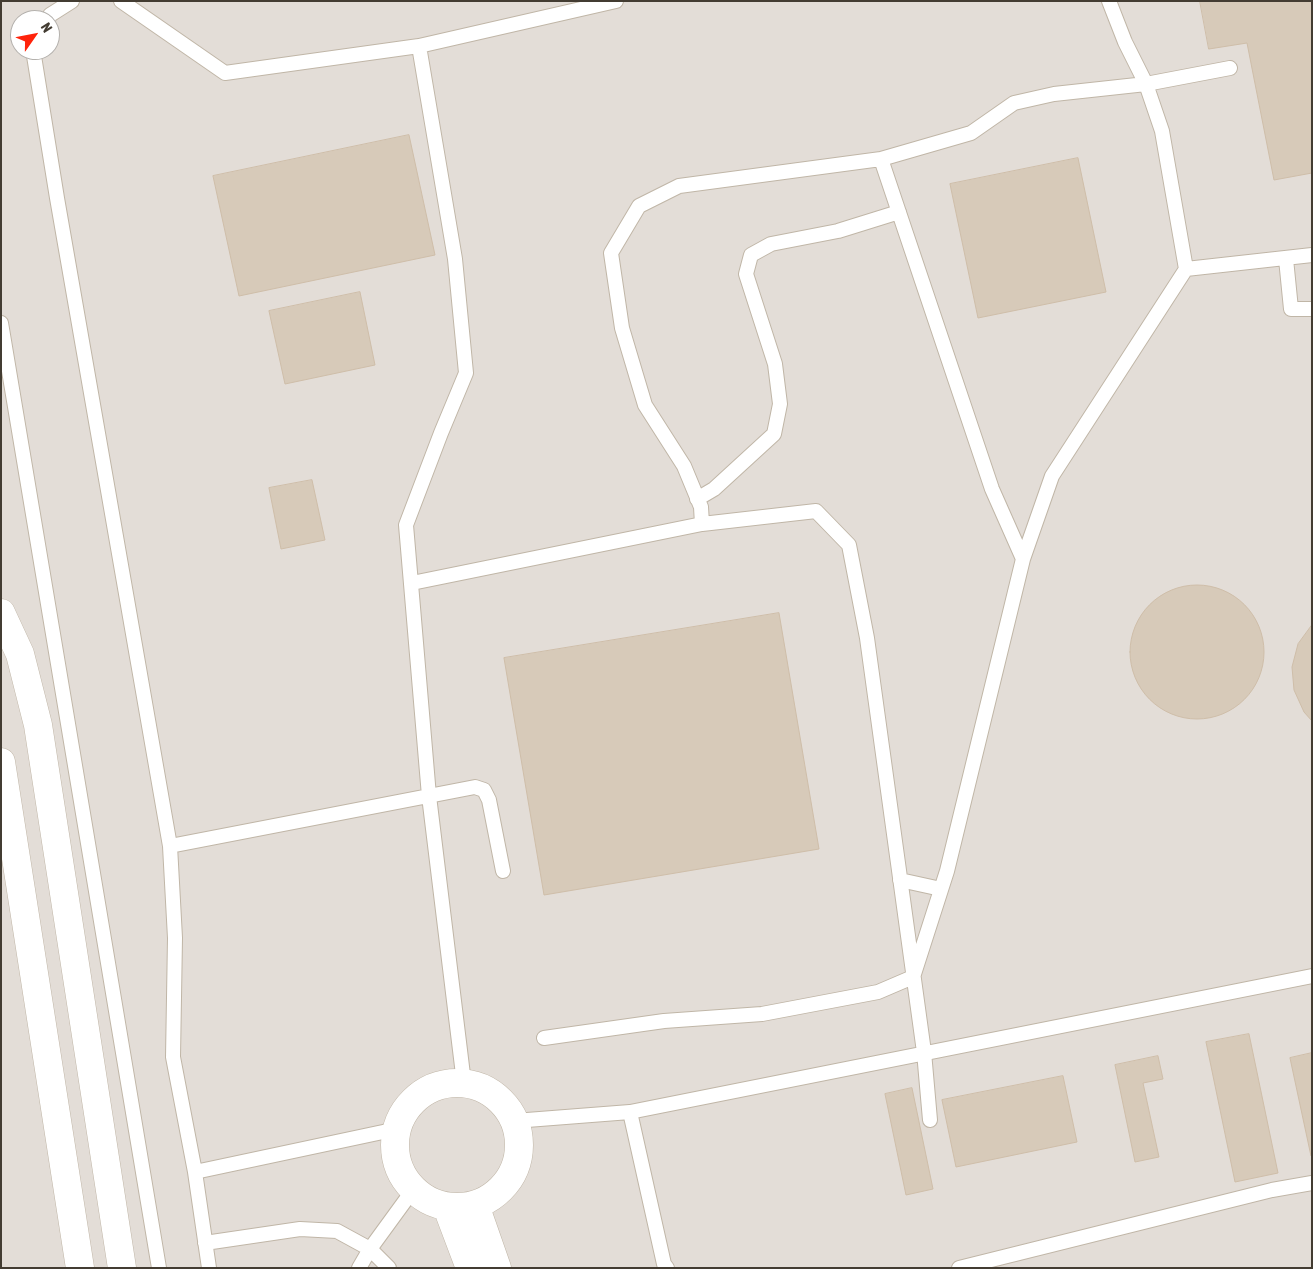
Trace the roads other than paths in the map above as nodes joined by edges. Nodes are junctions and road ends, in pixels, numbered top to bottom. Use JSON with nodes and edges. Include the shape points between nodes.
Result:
{"nodes":[{"id":1,"x":72,"y":1,"type":"edge"},
{"id":2,"x":121,"y":1,"type":"edge"},
{"id":3,"x":616,"y":1,"type":"edge"},
{"id":4,"x":1109,"y":1,"type":"edge"},
{"id":5,"x":58,"y":10,"type":"edge"},
{"id":6,"x":419,"y":46,"type":"junction"},
{"id":7,"x":35,"y":60,"type":"edge"},
{"id":8,"x":1230,"y":68,"type":"dead end"},
{"id":9,"x":1146,"y":84,"type":"junction"},
{"id":10,"x":881,"y":159,"type":"junction"},
{"id":11,"x":899,"y":212,"type":"junction"},
{"id":12,"x":1312,"y":255,"type":"edge"},
{"id":13,"x":1286,"y":259,"type":"junction"},
{"id":14,"x":1186,"y":269,"type":"junction"},
{"id":15,"x":1312,"y":310,"type":"edge"},
{"id":16,"x":1,"y":323,"type":"edge"},
{"id":17,"x":697,"y":498,"type":"junction"},
{"id":18,"x":702,"y":524,"type":"junction"},
{"id":19,"x":1023,"y":560,"type":"junction"},
{"id":20,"x":412,"y":583,"type":"junction"},
{"id":21,"x":1,"y":613,"type":"edge"},
{"id":22,"x":1,"y":762,"type":"edge"},
{"id":23,"x":429,"y":796,"type":"junction"},
{"id":24,"x":170,"y":846,"type":"junction"},
{"id":25,"x":502,"y":871,"type":"dead end"},
{"id":26,"x":900,"y":880,"type":"junction"},
{"id":27,"x":941,"y":889,"type":"junction"},
{"id":28,"x":1312,"y":976,"type":"edge"},
{"id":29,"x":913,"y":977,"type":"junction"},
{"id":30,"x":544,"y":1038,"type":"dead end"},
{"id":31,"x":924,"y":1052,"type":"junction"},
{"id":32,"x":464,"y":1083,"type":"junction"},
{"id":33,"x":630,"y":1112,"type":"junction"},
{"id":34,"x":930,"y":1120,"type":"dead end"},
{"id":35,"x":514,"y":1121,"type":"junction"},
{"id":36,"x":397,"y":1129,"type":"junction"},
{"id":37,"x":195,"y":1172,"type":"junction"},
{"id":38,"x":1312,"y":1183,"type":"edge"},
{"id":39,"x":413,"y":1190,"type":"junction"},
{"id":40,"x":475,"y":1205,"type":"junction"},
{"id":41,"x":447,"y":1207,"type":"junction"},
{"id":42,"x":205,"y":1243,"type":"junction"},
{"id":43,"x":370,"y":1250,"type":"junction"},
{"id":44,"x":80,"y":1268,"type":"edge"},
{"id":45,"x":122,"y":1268,"type":"edge"},
{"id":46,"x":159,"y":1268,"type":"edge"},
{"id":47,"x":209,"y":1268,"type":"edge"},
{"id":48,"x":359,"y":1268,"type":"edge"},
{"id":49,"x":389,"y":1268,"type":"edge"},
{"id":50,"x":470,"y":1268,"type":"edge"},
{"id":51,"x":497,"y":1268,"type":"edge"},
{"id":52,"x":667,"y":1268,"type":"edge"},
{"id":53,"x":959,"y":1268,"type":"edge"}],
"edges":[{"from":1,"to":5,"type":"lane"},
{"from":2,"to":6,"type":"lane","via":[[225,73]]},
{"from":3,"to":6,"type":"lane"},
{"from":4,"to":9,"type":"lane"},
{"from":6,"to":20,"type":"lane","via":[[455,259],[466,373],[406,525]]},
{"from":7,"to":24,"type":"lane"},
{"from":8,"to":9,"type":"lane"},
{"from":9,"to":10,"type":"lane","via":[[1054,94],[1014,103],[971,134]]},
{"from":9,"to":14,"type":"lane","via":[[1162,131]]},
{"from":10,"to":11,"type":"lane"},
{"from":10,"to":17,"type":"lane","via":[[679,186],[639,206],[611,253],[622,328],[645,405],[684,466]]},
{"from":11,"to":17,"type":"lane","via":[[838,231],[771,244],[751,255],[746,274],[775,364],[780,404],[774,434],[714,489]]},
{"from":11,"to":19,"type":"lane","via":[[992,489]]},
{"from":12,"to":13,"type":"lane"},
{"from":13,"to":14,"type":"lane"},
{"from":13,"to":15,"type":"lane","via":[[1291,309]]},
{"from":14,"to":19,"type":"lane","via":[[1052,476]]},
{"from":16,"to":46,"type":"lane"},
{"from":17,"to":18,"type":"lane"},
{"from":18,"to":20,"type":"lane"},
{"from":18,"to":26,"type":"lane","via":[[816,511],[849,546],[867,638]]},
{"from":19,"to":27,"type":"lane"},
{"from":20,"to":23,"type":"lane"},
{"from":21,"to":45,"type":"street","via":[[20,654],[38,726]]},
{"from":22,"to":44,"type":"street"},
{"from":23,"to":24,"type":"lane"},
{"from":23,"to":25,"type":"lane","via":[[475,787],[484,790],[489,800]]},
{"from":23,"to":32,"type":"lane"},
{"from":24,"to":37,"type":"lane","via":[[176,938],[173,1057]]},
{"from":26,"to":27,"type":"lane"},
{"from":26,"to":29,"type":"lane"},
{"from":27,"to":29,"type":"lane"},
{"from":28,"to":31,"type":"lane"},
{"from":29,"to":30,"type":"lane","via":[[878,992],[762,1014],[664,1021]]},
{"from":29,"to":31,"type":"lane"},
{"from":31,"to":33,"type":"lane"},
{"from":31,"to":34,"type":"lane"},
{"from":32,"to":35,"type":"street","via":[[494,1095]]},
{"from":32,"to":36,"type":"street","via":[[446,1083],[422,1094],[404,1112]]},
{"from":33,"to":35,"type":"lane"},
{"from":33,"to":52,"type":"lane"},
{"from":35,"to":40,"type":"street","via":[[519,1141],[517,1162],[504,1186],[494,1196]]},
{"from":36,"to":37,"type":"lane"},
{"from":36,"to":39,"type":"street","via":[[394,1145],[397,1162]]},
{"from":37,"to":42,"type":"lane"},
{"from":38,"to":53,"type":"lane","via":[[1272,1190]]},
{"from":39,"to":41,"type":"street","via":[[423,1198]]},
{"from":39,"to":43,"type":"lane"},
{"from":40,"to":41,"type":"street"},
{"from":40,"to":51,"type":"street"},
{"from":41,"to":50,"type":"street"},
{"from":42,"to":43,"type":"lane","via":[[300,1229],[337,1231]]},
{"from":42,"to":47,"type":"lane"},
{"from":43,"to":48,"type":"lane"},
{"from":43,"to":49,"type":"lane"}]}
